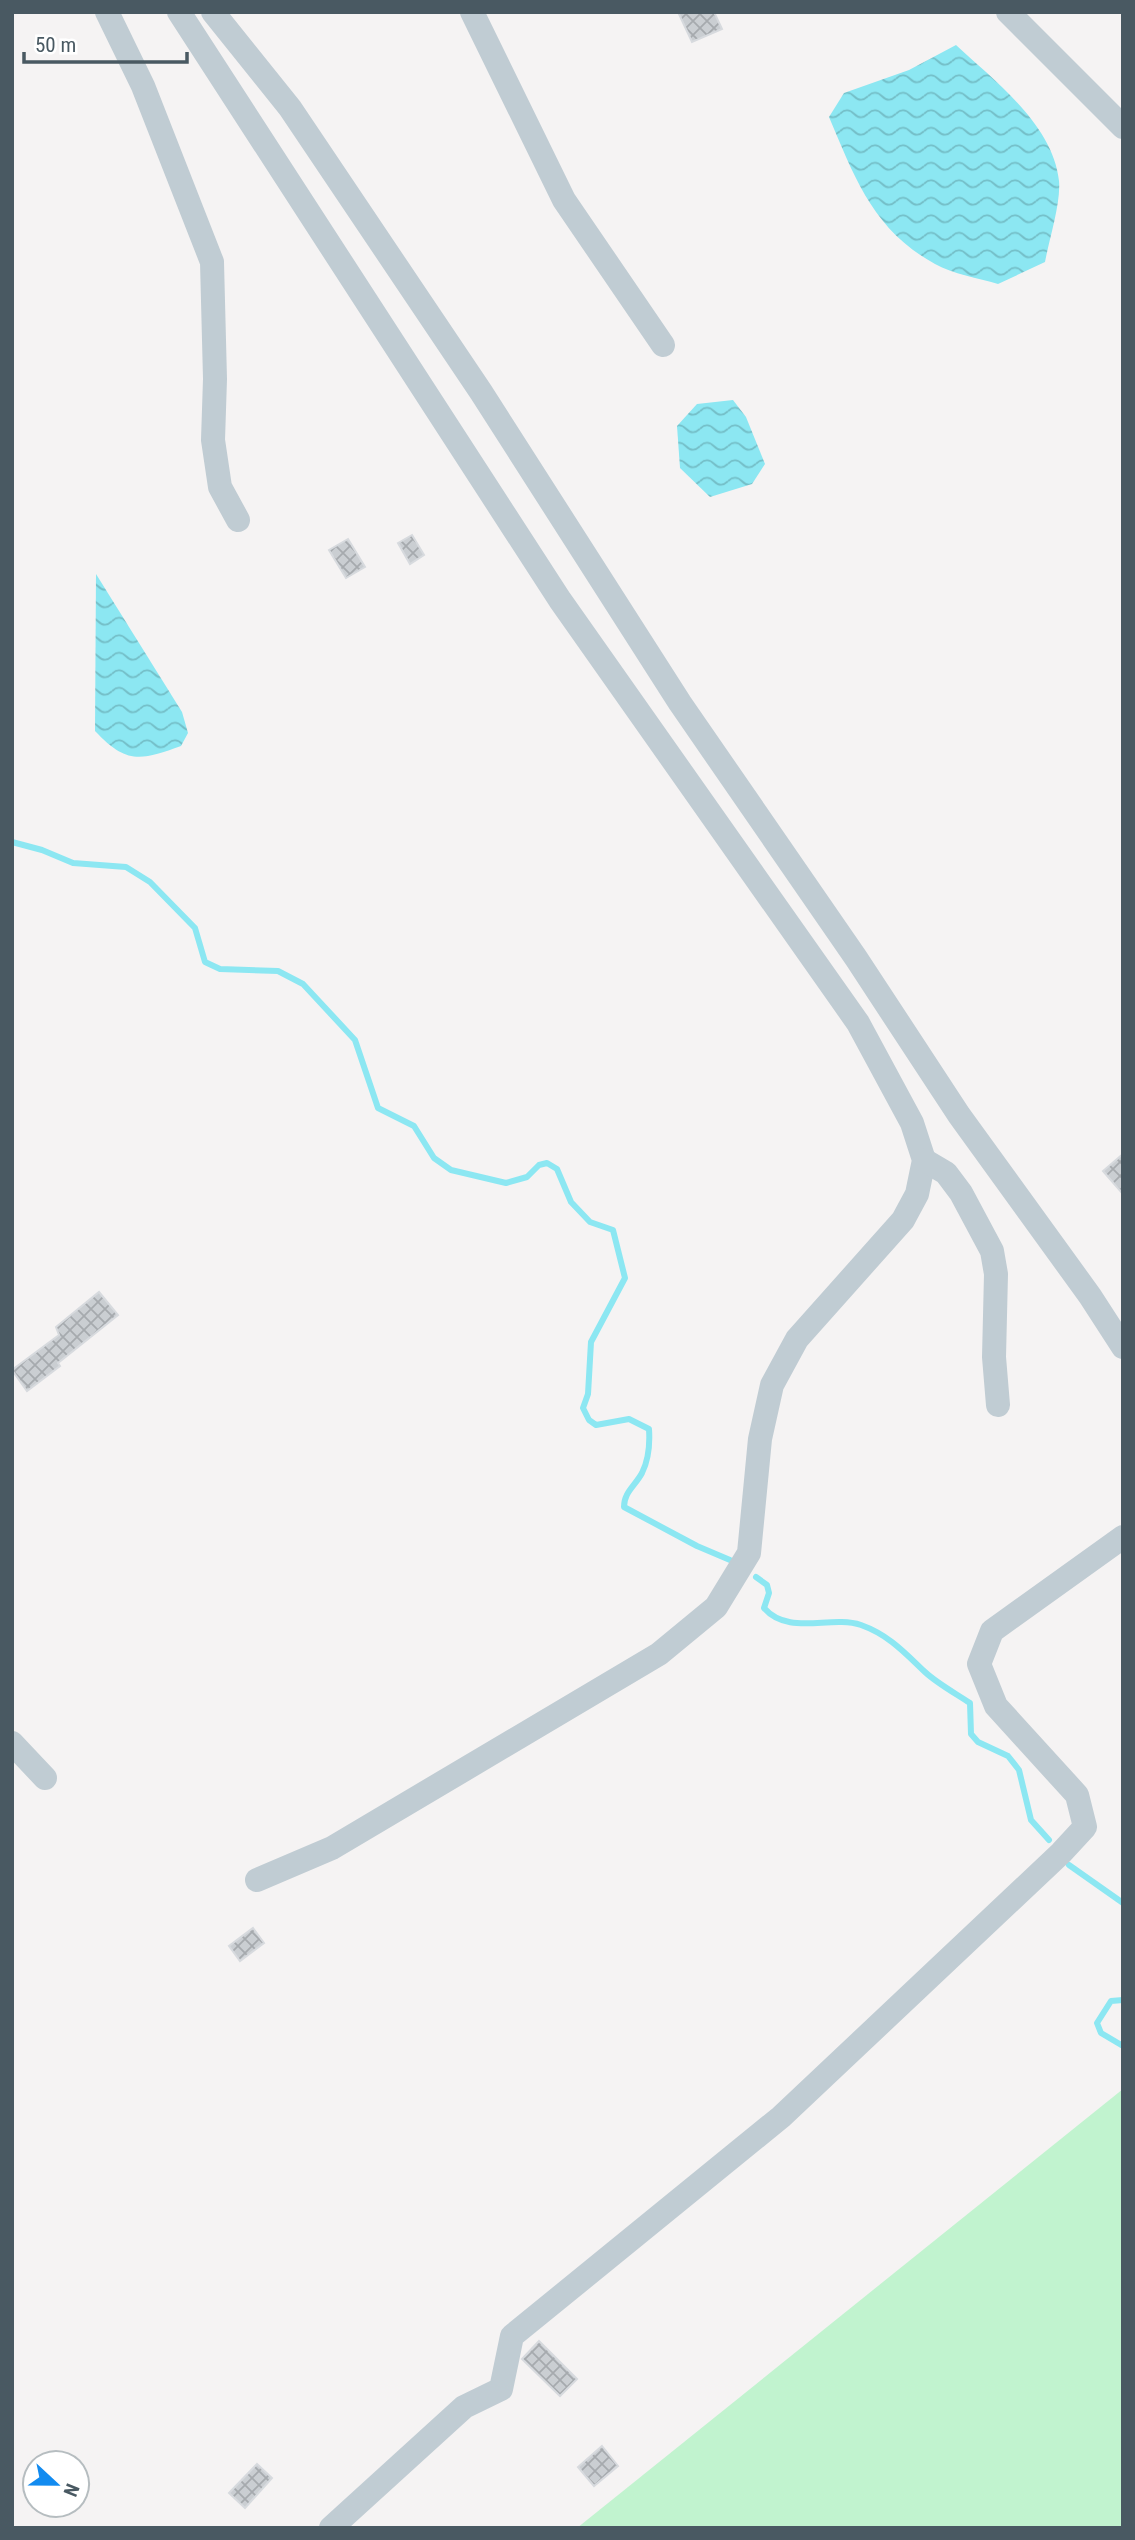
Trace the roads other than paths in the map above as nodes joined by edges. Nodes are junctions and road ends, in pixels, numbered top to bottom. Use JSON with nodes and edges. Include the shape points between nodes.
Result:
{"nodes":[{"id":1,"x":107,"y":12,"type":"edge"},
{"id":2,"x":179,"y":12,"type":"edge"},
{"id":3,"x":213,"y":12,"type":"edge"},
{"id":4,"x":472,"y":12,"type":"edge"},
{"id":5,"x":1008,"y":12,"type":"edge"},
{"id":6,"x":1123,"y":127,"type":"edge"},
{"id":7,"x":663,"y":345,"type":"dead end"},
{"id":8,"x":238,"y":520,"type":"dead end"},
{"id":9,"x":924,"y":1160,"type":"junction"},
{"id":10,"x":1123,"y":1347,"type":"edge"},
{"id":11,"x":998,"y":1405,"type":"dead end"},
{"id":12,"x":1123,"y":1537,"type":"edge"},
{"id":13,"x":12,"y":1743,"type":"edge"},
{"id":14,"x":45,"y":1778,"type":"dead end"},
{"id":15,"x":257,"y":1880,"type":"dead end"},
{"id":16,"x":331,"y":2528,"type":"edge"}],
"edges":[{"from":1,"to":8,"type":"lane","via":[[143,86],[212,262],[213,440],[219,487]]},
{"from":2,"to":9,"type":"lane","via":[[561,600],[858,1023],[912,1123]]},
{"from":3,"to":10,"type":"lane","via":[[290,108],[481,392],[680,702]]},
{"from":4,"to":7,"type":"lane","via":[[564,200]]},
{"from":5,"to":6,"type":"lane"},
{"from":9,"to":11,"type":"lane","via":[[946,1173],[961,1193],[992,1251]]},
{"from":9,"to":15,"type":"lane","via":[[917,1194],[903,1220],[797,1339],[772,1385],[760,1439],[749,1553],[716,1607],[659,1654],[332,1848]]},
{"from":12,"to":16,"type":"lane","via":[[992,1631],[979,1664],[996,1706],[1077,1795],[1085,1826],[781,2117],[512,2336],[501,2389],[464,2407]]},
{"from":13,"to":14,"type":"lane"}]}
